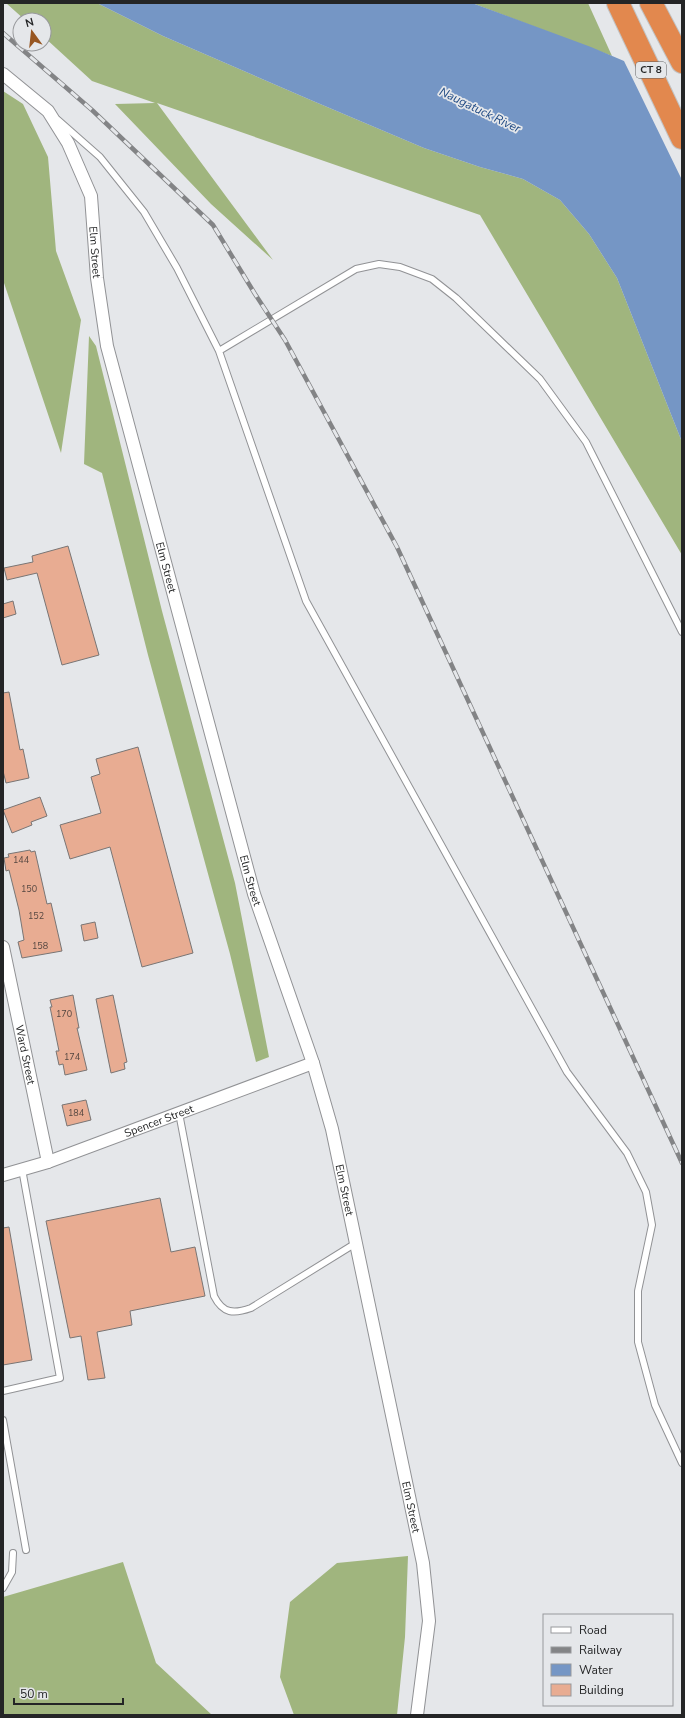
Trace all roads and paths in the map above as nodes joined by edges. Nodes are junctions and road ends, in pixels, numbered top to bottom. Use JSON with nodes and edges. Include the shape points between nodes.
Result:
{"nodes":[{"id":1,"x":618,"y":3,"type":"edge"},
{"id":2,"x":651,"y":3,"type":"edge"},
{"id":3,"x":682,"y":62,"type":"edge"},
{"id":4,"x":3,"y":74,"type":"edge"},
{"id":5,"x":48,"y":111,"type":"junction"},
{"id":6,"x":682,"y":138,"type":"edge"},
{"id":7,"x":219,"y":351,"type":"junction"},
{"id":8,"x":682,"y":632,"type":"edge"},
{"id":9,"x":3,"y":947,"type":"edge"},
{"id":10,"x":313,"y":1063,"type":"junction"},
{"id":11,"x":179,"y":1113,"type":"junction"},
{"id":12,"x":48,"y":1162,"type":"junction"},
{"id":13,"x":22,"y":1169,"type":"junction"},
{"id":14,"x":3,"y":1175,"type":"edge"},
{"id":15,"x":356,"y":1243,"type":"junction"},
{"id":16,"x":3,"y":1390,"type":"edge"},
{"id":17,"x":3,"y":1420,"type":"edge"},
{"id":18,"x":682,"y":1463,"type":"edge"},
{"id":19,"x":26,"y":1550,"type":"dead end"},
{"id":20,"x":13,"y":1553,"type":"dead end"},
{"id":21,"x":3,"y":1588,"type":"edge"},
{"id":22,"x":417,"y":1715,"type":"edge"}],
"edges":[{"from":1,"to":6,"type":"highway","number":"CT 8"},
{"from":2,"to":3,"type":"highway","number":"CT 8"},
{"from":4,"to":5,"type":"street","name":"Elm Street"},
{"from":5,"to":7,"type":"lane","via":[[100,157],[144,212],[177,268]]},
{"from":5,"to":10,"type":"street","name":"Elm Street","via":[[68,143],[91,196],[97,278],[107,346],[254,894]]},
{"from":7,"to":8,"type":"lane","via":[[356,270],[378,264],[400,267],[432,279],[456,298],[540,379],[568,416],[586,442],[610,494]]},
{"from":7,"to":18,"type":"lane","via":[[306,601],[567,1072],[627,1153],[646,1192],[652,1224],[638,1291],[638,1342],[655,1405]]},
{"from":9,"to":12,"type":"street","name":"Ward Street"},
{"from":10,"to":11,"type":"street","name":"Spencer Street"},
{"from":10,"to":15,"type":"street","name":"Elm Street","via":[[332,1129]]},
{"from":11,"to":12,"type":"street","name":"Spencer Street"},
{"from":11,"to":15,"type":"lane","via":[[214,1296],[219,1305],[228,1311],[240,1312],[251,1308]]},
{"from":12,"to":13,"type":"street","name":"Spencer Street"},
{"from":13,"to":14,"type":"street","name":"Spencer Street"},
{"from":13,"to":16,"type":"lane","via":[[60,1378]]},
{"from":15,"to":22,"type":"street","name":"Elm Street","via":[[423,1563],[429,1621]]},
{"from":17,"to":19,"type":"lane"},
{"from":20,"to":21,"type":"lane","via":[[12,1572]]}]}
